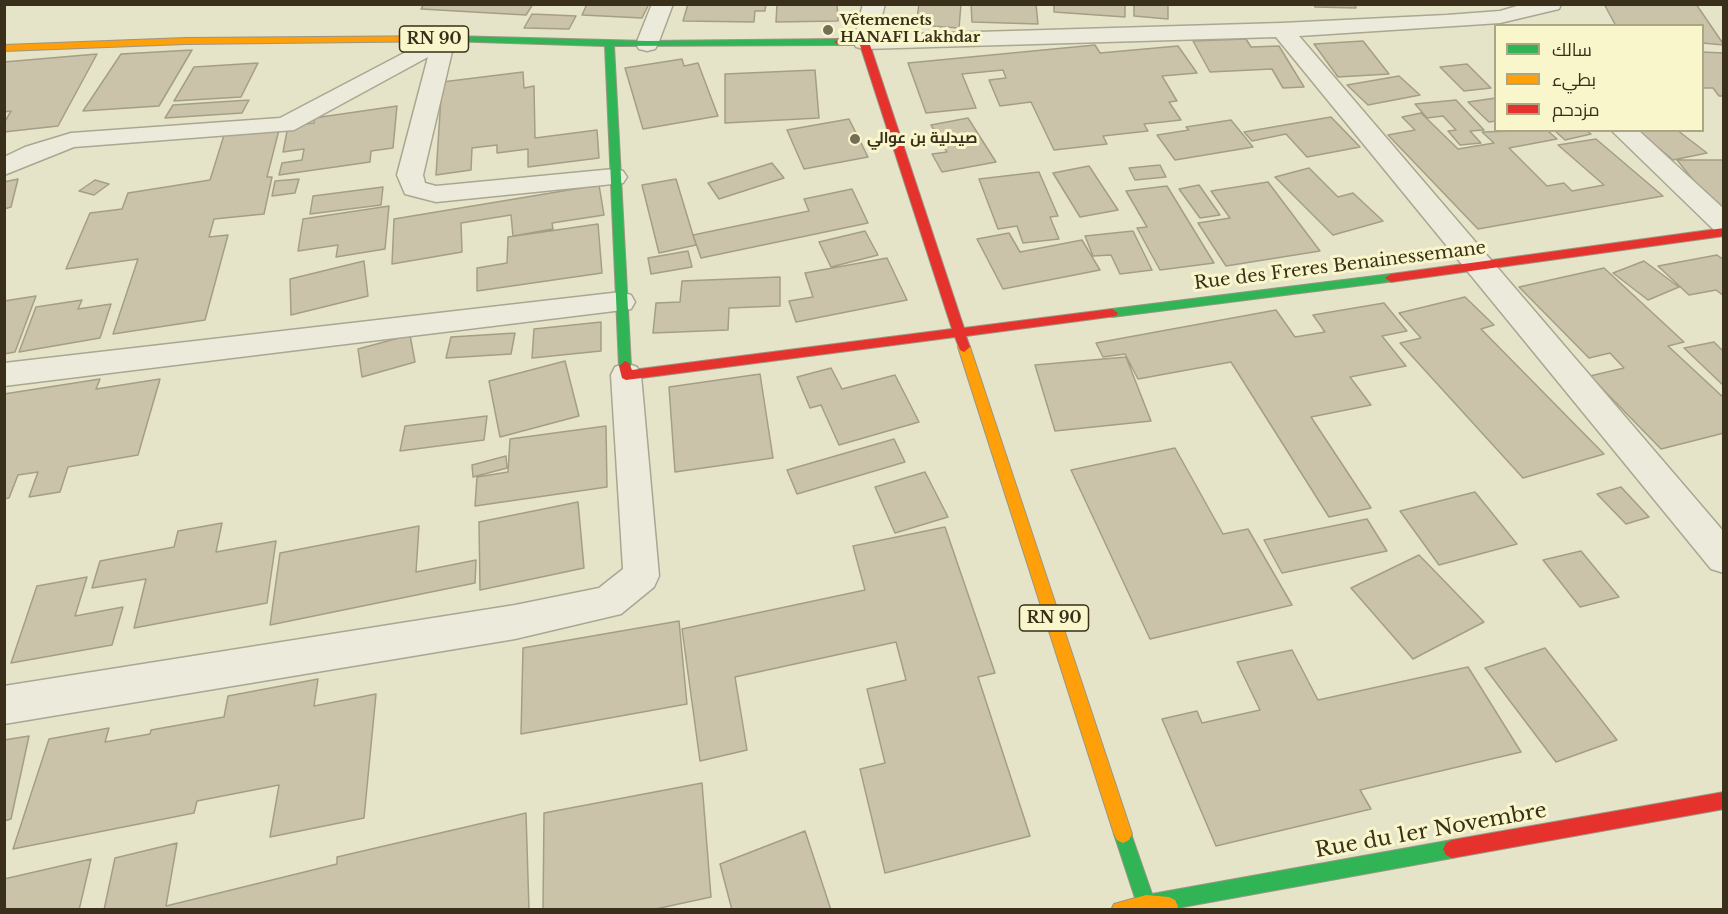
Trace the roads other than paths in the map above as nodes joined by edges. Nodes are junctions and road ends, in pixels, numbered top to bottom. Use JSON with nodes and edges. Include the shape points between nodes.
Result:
{"nodes":[{"id":1,"x":663,"y":4,"type":"edge"},
{"id":2,"x":874,"y":4,"type":"edge"},
{"id":3,"x":1551,"y":4,"type":"edge"},
{"id":4,"x":1500,"y":16,"type":"edge"},
{"id":5,"x":1282,"y":30,"type":"junction"},
{"id":6,"x":444,"y":39,"type":"junction"},
{"id":7,"x":864,"y":42,"type":"junction"},
{"id":8,"x":609,"y":43,"type":"junction"},
{"id":9,"x":647,"y":44,"type":"junction"},
{"id":10,"x":4,"y":48,"type":"edge"},
{"id":11,"x":1625,"y":132,"type":"edge"},
{"id":12,"x":4,"y":167,"type":"edge"},
{"id":13,"x":614,"y":177,"type":"junction"},
{"id":14,"x":1724,"y":224,"type":"edge"},
{"id":15,"x":1724,"y":232,"type":"edge"},
{"id":16,"x":1480,"y":267,"type":"junction"},
{"id":17,"x":621,"y":302,"type":"junction"},
{"id":18,"x":961,"y":332,"type":"junction"},
{"id":19,"x":4,"y":375,"type":"edge"},
{"id":20,"x":626,"y":375,"type":"junction"},
{"id":21,"x":1724,"y":558,"type":"edge"},
{"id":22,"x":4,"y":705,"type":"edge"},
{"id":23,"x":1724,"y":800,"type":"edge"},
{"id":24,"x":1138,"y":908,"type":"edge"},
{"id":25,"x":1208,"y":909,"type":"edge"}],
"edges":[{"from":1,"to":9,"type":"street"},
{"from":2,"to":7,"type":"street"},
{"from":3,"to":4,"type":"street","number":"RN 90"},
{"from":4,"to":5,"type":"street","number":"RN 90"},
{"from":5,"to":7,"type":"street","number":"RN 90"},
{"from":5,"to":16,"type":"street"},
{"from":6,"to":8,"type":"main road","number":"RN 90"},
{"from":6,"to":10,"type":"main road","number":"RN 90","via":[[185,41]]},
{"from":6,"to":12,"type":"street","via":[[285,125],[71,140]]},
{"from":6,"to":13,"type":"street","via":[[410,175],[414,188],[436,194]]},
{"from":7,"to":9,"type":"main road","number":"RN 90"},
{"from":7,"to":18,"type":"main road","number":"RN 90"},
{"from":8,"to":9,"type":"main road","number":"RN 90"},
{"from":8,"to":13,"type":"main road"},
{"from":11,"to":14,"type":"street"},
{"from":13,"to":17,"type":"main road"},
{"from":15,"to":16,"type":"main road","name":"Rue des Freres Benainessemane"},
{"from":16,"to":18,"type":"main road","name":"Rue des Freres Benainessemane"},
{"from":16,"to":21,"type":"street"},
{"from":17,"to":19,"type":"street"},
{"from":17,"to":20,"type":"main road"},
{"from":18,"to":20,"type":"main road","name":"Rue des Freres Benainessemane"},
{"from":18,"to":24,"type":"main road","number":"RN 90"},
{"from":20,"to":22,"type":"street","via":[[641,576],[608,602],[515,622]]},
{"from":23,"to":24,"type":"main road","name":"Rue du 1er Novembre"},
{"from":24,"to":25,"type":"main road"}]}
